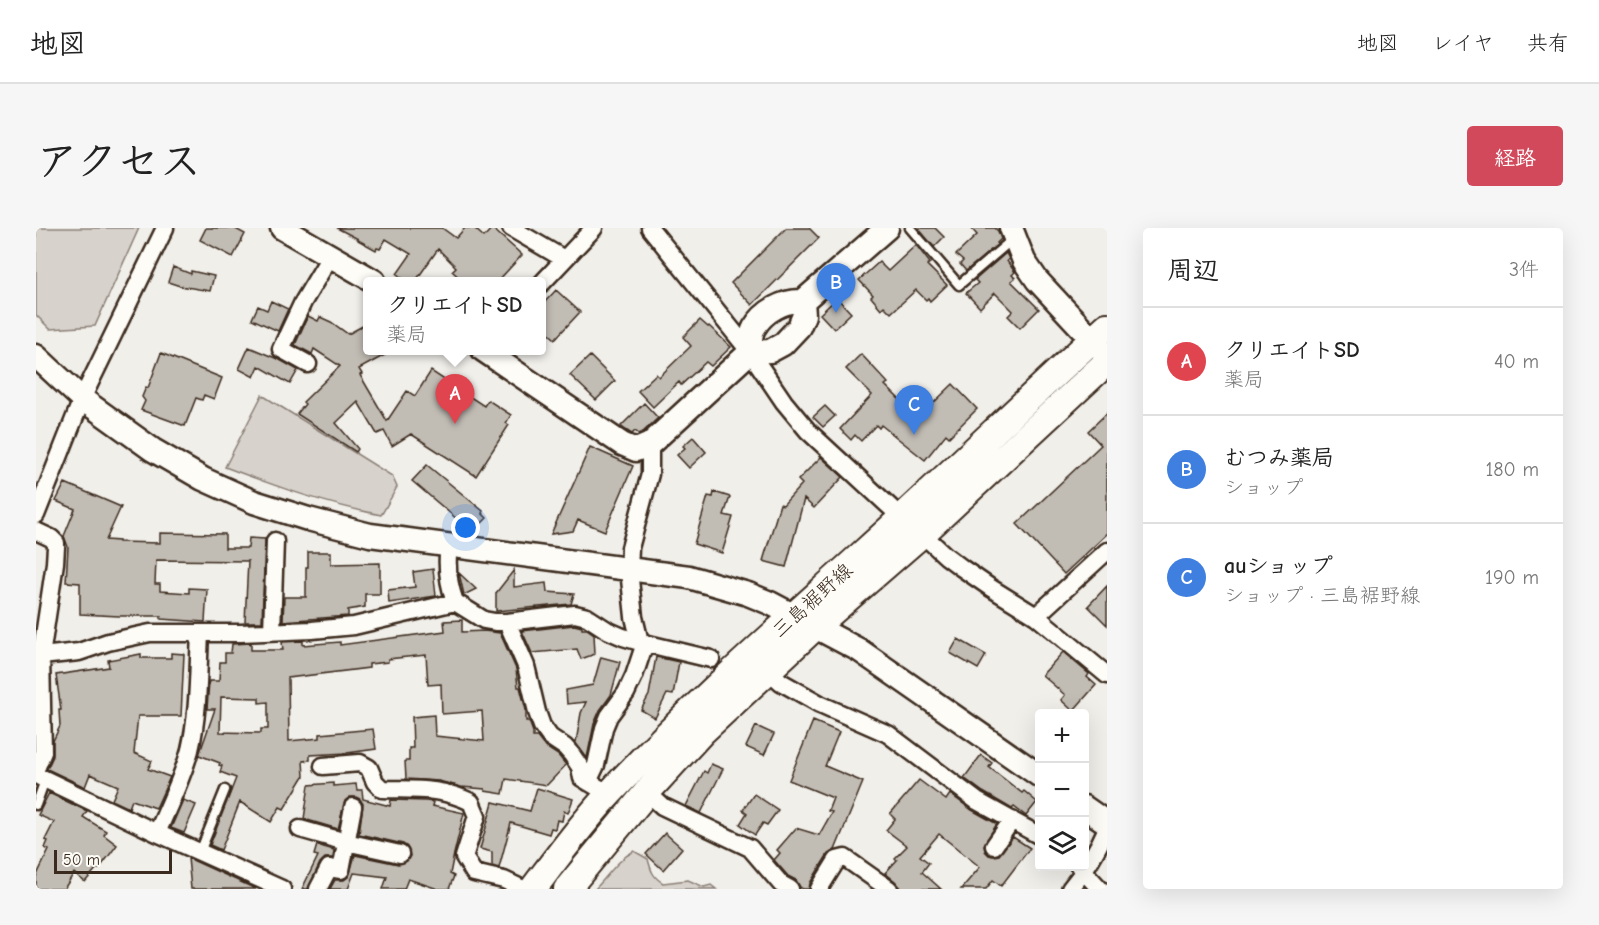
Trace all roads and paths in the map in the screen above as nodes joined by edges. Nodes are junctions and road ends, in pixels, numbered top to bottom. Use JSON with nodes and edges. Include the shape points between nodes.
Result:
{"nodes":[{"id":1,"x":165,"y":228,"type":"edge"},
{"id":2,"x":282,"y":228,"type":"edge"},
{"id":3,"x":511,"y":228,"type":"edge"},
{"id":4,"x":594,"y":228,"type":"edge"},
{"id":5,"x":650,"y":228,"type":"edge"},
{"id":6,"x":887,"y":228,"type":"edge"},
{"id":7,"x":910,"y":228,"type":"edge"},
{"id":8,"x":1013,"y":233,"type":"edge"},
{"id":9,"x":330,"y":255,"type":"junction"},
{"id":10,"x":564,"y":259,"type":"junction"},
{"id":11,"x":366,"y":277,"type":"edge"},
{"id":12,"x":546,"y":279,"type":"edge"},
{"id":13,"x":803,"y":302,"type":"junction"},
{"id":14,"x":1102,"y":340,"type":"edge"},
{"id":15,"x":750,"y":352,"type":"junction"},
{"id":16,"x":489,"y":355,"type":"edge"},
{"id":17,"x":36,"y":356,"type":"edge"},
{"id":18,"x":1107,"y":362,"type":"edge"},
{"id":19,"x":308,"y":364,"type":"dead end"},
{"id":20,"x":82,"y":399,"type":"junction"},
{"id":21,"x":650,"y":444,"type":"junction"},
{"id":22,"x":36,"y":515,"type":"edge"},
{"id":23,"x":902,"y":518,"type":"junction"},
{"id":24,"x":36,"y":531,"type":"edge"},
{"id":25,"x":922,"y":534,"type":"junction"},
{"id":26,"x":275,"y":541,"type":"dead end"},
{"id":27,"x":449,"y":545,"type":"junction"},
{"id":28,"x":1107,"y":551,"type":"edge"},
{"id":29,"x":629,"y":570,"type":"junction"},
{"id":30,"x":455,"y":602,"type":"junction"},
{"id":31,"x":1036,"y":616,"type":"junction"},
{"id":32,"x":805,"y":621,"type":"junction"},
{"id":33,"x":507,"y":622,"type":"junction"},
{"id":34,"x":272,"y":632,"type":"junction"},
{"id":35,"x":200,"y":633,"type":"junction"},
{"id":36,"x":643,"y":643,"type":"junction"},
{"id":37,"x":41,"y":656,"type":"junction"},
{"id":38,"x":711,"y":659,"type":"dead end"},
{"id":39,"x":768,"y":670,"type":"junction"},
{"id":40,"x":1107,"y":675,"type":"edge"},
{"id":41,"x":323,"y":766,"type":"dead end"},
{"id":42,"x":1035,"y":773,"type":"edge"},
{"id":43,"x":39,"y":774,"type":"edge"},
{"id":44,"x":598,"y":788,"type":"junction"},
{"id":45,"x":225,"y":790,"type":"dead end"},
{"id":46,"x":647,"y":792,"type":"junction"},
{"id":47,"x":36,"y":805,"type":"edge"},
{"id":48,"x":353,"y":807,"type":"dead end"},
{"id":49,"x":1089,"y":810,"type":"edge"},
{"id":50,"x":1012,"y":820,"type":"junction"},
{"id":51,"x":1107,"y":823,"type":"edge"},
{"id":52,"x":300,"y":828,"type":"dead end"},
{"id":53,"x":1107,"y":828,"type":"edge"},
{"id":54,"x":157,"y":832,"type":"junction"},
{"id":55,"x":1035,"y":833,"type":"edge"},
{"id":56,"x":346,"y":842,"type":"junction"},
{"id":57,"x":994,"y":846,"type":"dead end"},
{"id":58,"x":200,"y":852,"type":"junction"},
{"id":59,"x":400,"y":854,"type":"dead end"},
{"id":60,"x":1089,"y":860,"type":"edge"},
{"id":61,"x":1081,"y":871,"type":"edge"},
{"id":62,"x":1084,"y":871,"type":"edge"},
{"id":63,"x":502,"y":884,"type":"edge"},
{"id":64,"x":282,"y":889,"type":"edge"},
{"id":65,"x":318,"y":889,"type":"edge"},
{"id":66,"x":523,"y":889,"type":"edge"},
{"id":67,"x":533,"y":889,"type":"edge"},
{"id":68,"x":567,"y":889,"type":"edge"},
{"id":69,"x":790,"y":889,"type":"edge"},
{"id":70,"x":819,"y":889,"type":"edge"},
{"id":71,"x":889,"y":889,"type":"edge"},
{"id":72,"x":1070,"y":889,"type":"edge"},
{"id":73,"x":1100,"y":889,"type":"edge"}],
"edges":[{"from":1,"to":20,"type":"street"},
{"from":2,"to":9,"type":"street"},
{"from":3,"to":10,"type":"street"},
{"from":4,"to":10,"type":"street"},
{"from":5,"to":15,"type":"street"},
{"from":6,"to":13,"type":"street"},
{"from":7,"to":8,"type":"lane","via":[[959,285]]},
{"from":8,"to":14,"type":"street","via":[[1037,280]]},
{"from":9,"to":11,"type":"street"},
{"from":9,"to":19,"type":"street","via":[[280,349]]},
{"from":10,"to":12,"type":"street"},
{"from":13,"to":15,"type":"street","via":[[783,303],[769,311],[754,327]]},
{"from":13,"to":15,"type":"street","via":[[804,315],[799,327],[783,344],[770,351]]},
{"from":14,"to":23,"type":"main road","name":"三島裾野線"},
{"from":15,"to":21,"type":"street"},
{"from":15,"to":23,"type":"street","via":[[808,431]]},
{"from":16,"to":21,"type":"street","via":[[622,444],[636,450]]},
{"from":17,"to":20,"type":"street"},
{"from":18,"to":25,"type":"main road","name":"三島裾野線"},
{"from":20,"to":22,"type":"street"},
{"from":20,"to":27,"type":"street","via":[[153,450],[254,502],[370,535]]},
{"from":21,"to":29,"type":"street","via":[[650,474],[630,548]]},
{"from":23,"to":32,"type":"main road","name":"三島裾野線"},
{"from":24,"to":37,"type":"street","via":[[56,543]]},
{"from":25,"to":31,"type":"street","via":[[954,562]]},
{"from":25,"to":32,"type":"main road","name":"三島裾野線"},
{"from":26,"to":34,"type":"street"},
{"from":27,"to":29,"type":"street"},
{"from":27,"to":30,"type":"street","via":[[448,577]]},
{"from":28,"to":31,"type":"street"},
{"from":29,"to":32,"type":"street","via":[[689,577],[748,594]]},
{"from":29,"to":36,"type":"street","via":[[634,617]]},
{"from":30,"to":33,"type":"street","via":[[484,620]]},
{"from":30,"to":34,"type":"street","via":[[368,624]]},
{"from":31,"to":40,"type":"street"},
{"from":32,"to":39,"type":"main road","name":"三島裾野線"},
{"from":32,"to":42,"type":"street","via":[[859,650]]},
{"from":32,"to":44,"type":"main road","name":"三島裾野線","via":[[750,654],[683,718]]},
{"from":33,"to":36,"type":"street","via":[[574,614]]},
{"from":33,"to":44,"type":"street","via":[[526,666],[542,726],[572,755],[582,778]]},
{"from":34,"to":35,"type":"street"},
{"from":35,"to":37,"type":"street","via":[[150,633],[79,652]]},
{"from":35,"to":54,"type":"street","via":[[190,748]]},
{"from":36,"to":38,"type":"street"},
{"from":36,"to":44,"type":"street","via":[[634,676],[609,716],[600,739]]},
{"from":37,"to":43,"type":"street","via":[[43,752]]},
{"from":39,"to":46,"type":"main road","name":"三島裾野線","via":[[702,732]]},
{"from":39,"to":50,"type":"street","via":[[820,704],[888,734],[977,801]]},
{"from":41,"to":63,"type":"street","via":[[360,763],[369,768],[382,789],[424,789],[471,802],[477,816],[464,857],[474,873]]},
{"from":43,"to":47,"type":"lane"},
{"from":43,"to":54,"type":"street"},
{"from":44,"to":67,"type":"main road","name":"三島裾野線","via":[[568,842]]},
{"from":45,"to":58,"type":"lane"},
{"from":46,"to":68,"type":"main road","name":"三島裾野線"},
{"from":46,"to":69,"type":"street","via":[[662,806],[750,848]]},
{"from":48,"to":56,"type":"street"},
{"from":49,"to":51,"type":"street"},
{"from":50,"to":55,"type":"street"},
{"from":50,"to":57,"type":"street"},
{"from":52,"to":56,"type":"street"},
{"from":53,"to":60,"type":"street"},
{"from":54,"to":58,"type":"street"},
{"from":56,"to":59,"type":"street"},
{"from":56,"to":65,"type":"street","via":[[340,870],[329,868]]},
{"from":58,"to":64,"type":"street"},
{"from":61,"to":72,"type":"street"},
{"from":62,"to":73,"type":"street"},
{"from":63,"to":66,"type":"street"},
{"from":70,"to":71,"type":"street","via":[[837,860],[845,858]]}]}
